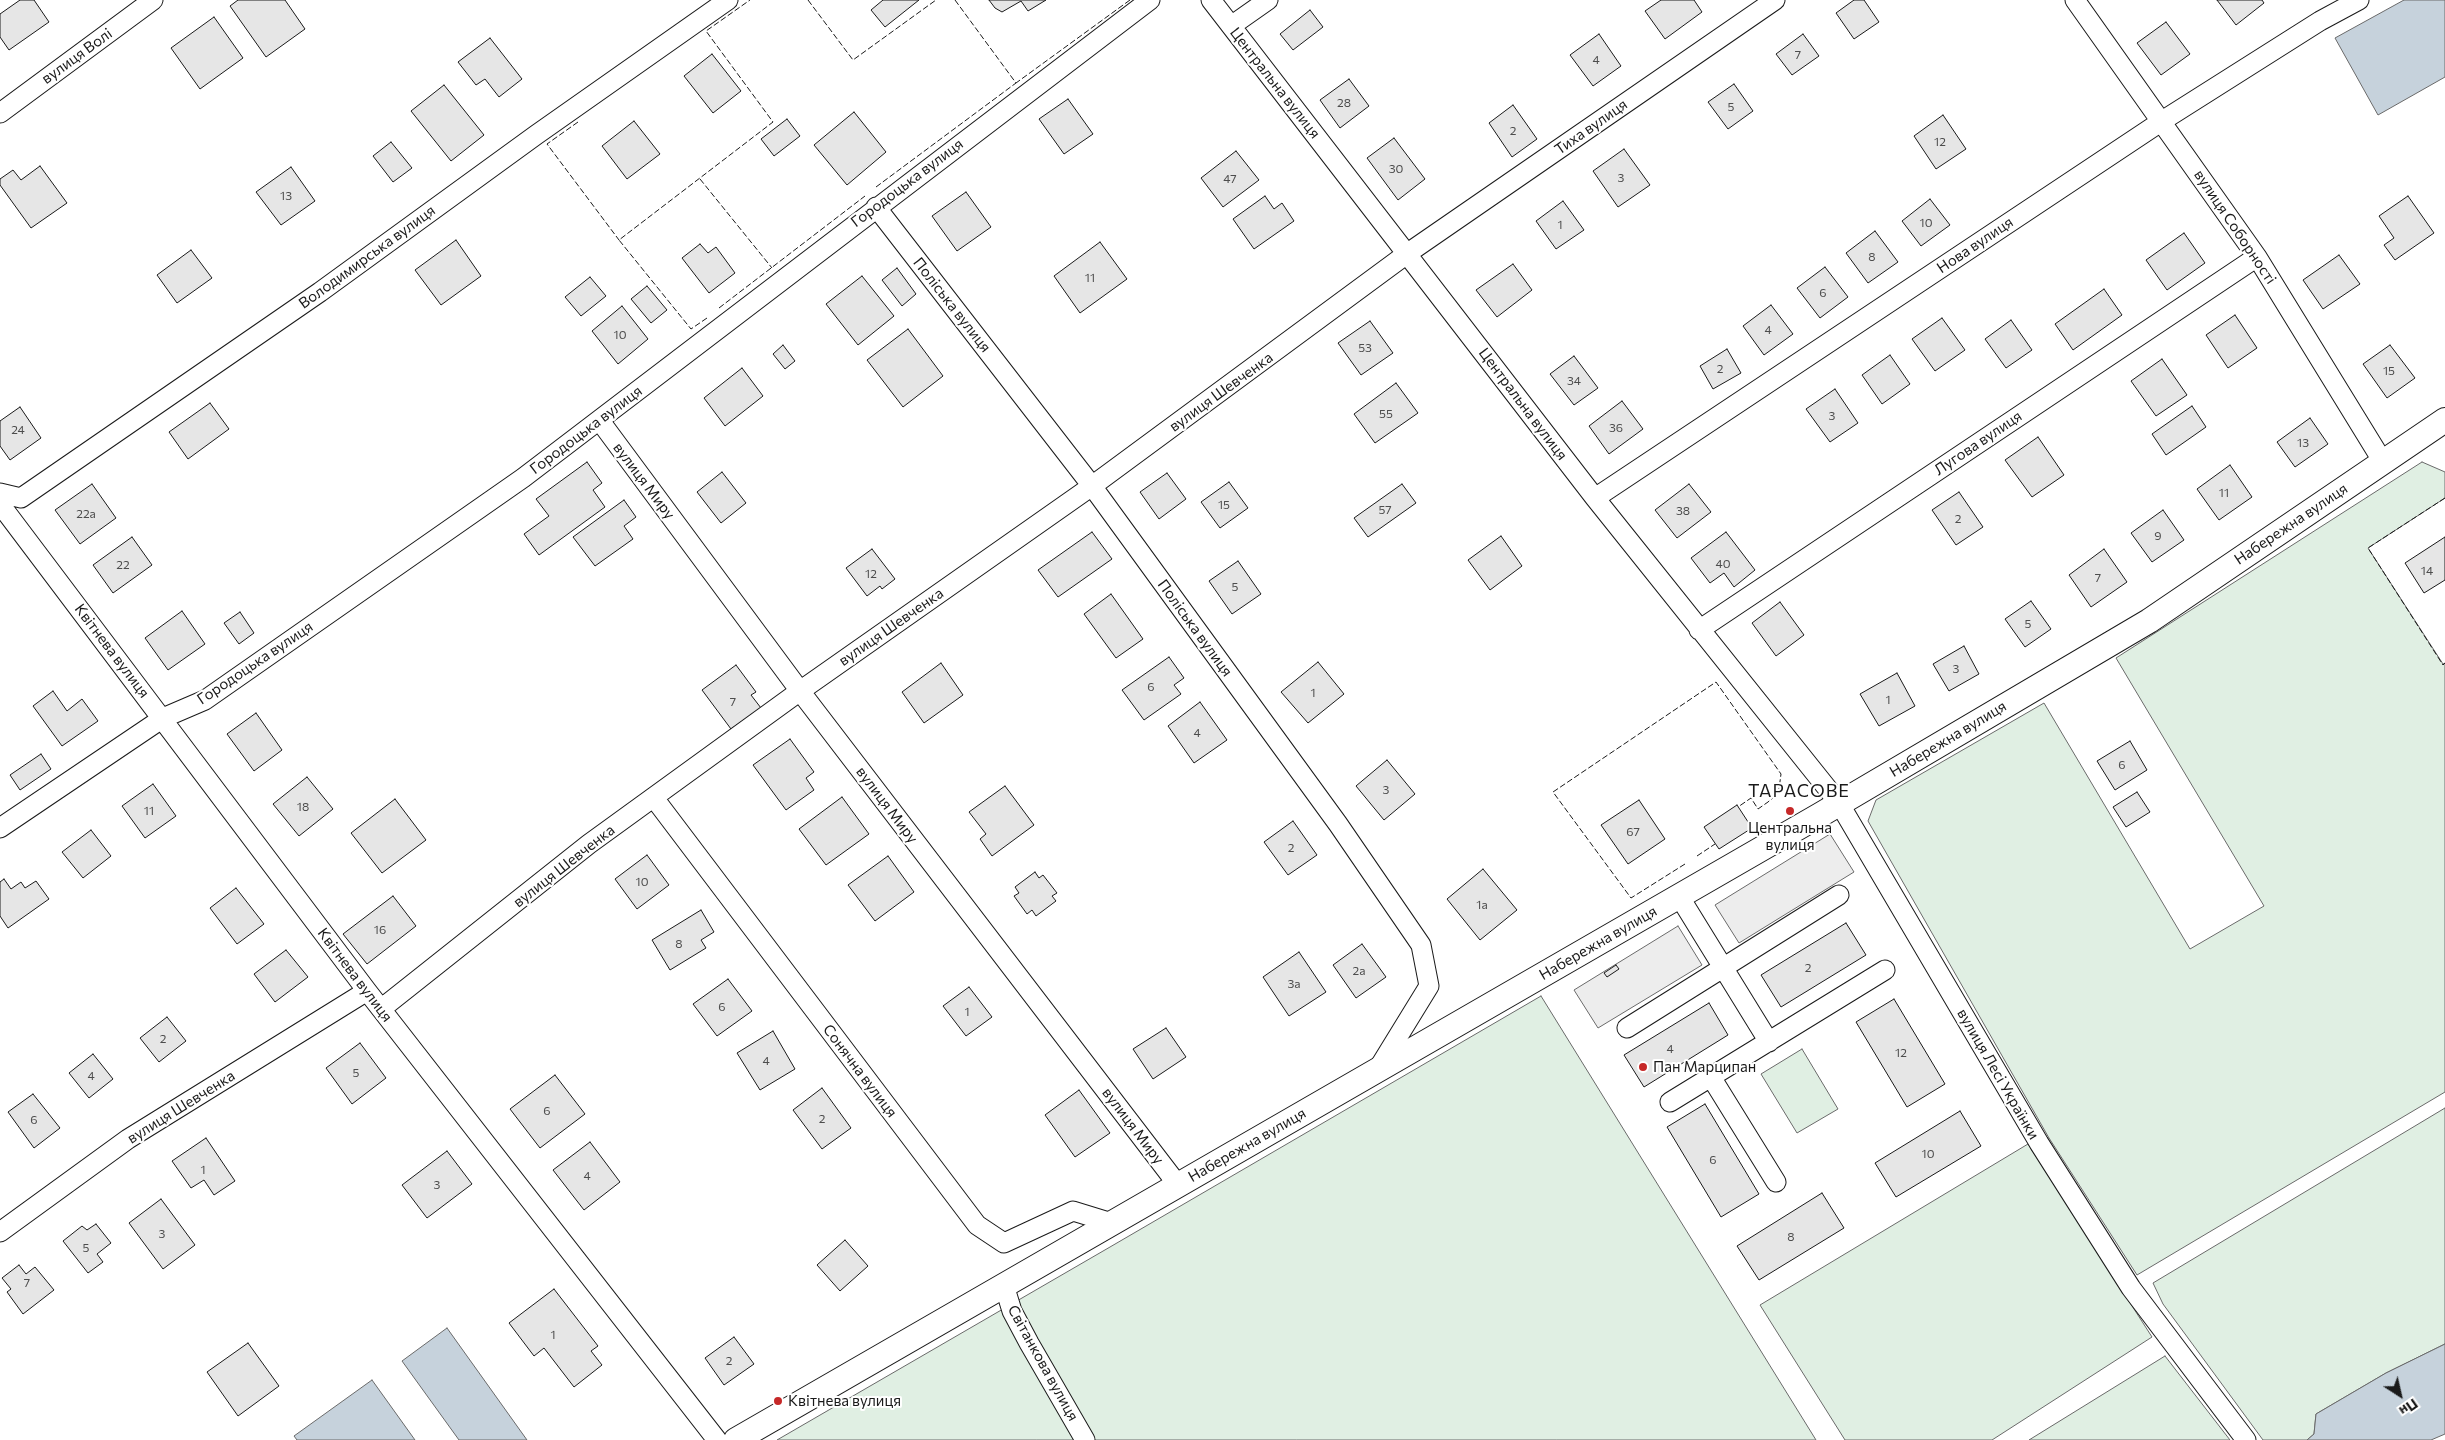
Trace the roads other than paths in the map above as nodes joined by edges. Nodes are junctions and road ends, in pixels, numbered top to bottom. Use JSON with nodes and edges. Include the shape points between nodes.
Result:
{"nodes":[{"id":1,"x":153,"y":0,"type":"edge"},
{"id":2,"x":728,"y":0,"type":"edge"},
{"id":3,"x":1150,"y":0,"type":"edge"},
{"id":4,"x":1211,"y":0,"type":"edge"},
{"id":5,"x":1268,"y":0,"type":"edge"},
{"id":6,"x":1775,"y":0,"type":"edge"},
{"id":7,"x":2075,"y":0,"type":"edge"},
{"id":8,"x":2358,"y":0,"type":"edge"},
{"id":9,"x":1231,"y":26,"type":"junction"},
{"id":10,"x":0,"y":113,"type":"edge"},
{"id":11,"x":2162,"y":121,"type":"junction"},
{"id":12,"x":876,"y":207,"type":"junction"},
{"id":13,"x":1408,"y":254,"type":"junction"},
{"id":14,"x":2257,"y":257,"type":"junction"},
{"id":15,"x":2445,"y":420,"type":"edge"},
{"id":16,"x":600,"y":421,"type":"junction"},
{"id":17,"x":2383,"y":462,"type":"junction"},
{"id":18,"x":1092,"y":486,"type":"junction"},
{"id":19,"x":0,"y":493,"type":"edge"},
{"id":20,"x":1595,"y":498,"type":"junction"},
{"id":21,"x":0,"y":504,"type":"edge"},
{"id":22,"x":1699,"y":630,"type":"junction"},
{"id":23,"x":800,"y":691,"type":"junction"},
{"id":24,"x":163,"y":718,"type":"junction"},
{"id":25,"x":654,"y":798,"type":"junction"},
{"id":26,"x":1840,"y":803,"type":"junction"},
{"id":27,"x":0,"y":828,"type":"edge"},
{"id":28,"x":1839,"y":895,"type":"dead end"},
{"id":29,"x":1679,"y":896,"type":"junction"},
{"id":30,"x":1723,"y":967,"type":"junction"},
{"id":31,"x":1885,"y":970,"type":"dead end"},
{"id":32,"x":367,"y":992,"type":"junction"},
{"id":33,"x":381,"y":1009,"type":"junction"},
{"id":34,"x":1627,"y":1028,"type":"dead end"},
{"id":35,"x":1769,"y":1042,"type":"junction"},
{"id":36,"x":1378,"y":1070,"type":"junction"},
{"id":37,"x":1711,"y":1077,"type":"junction"},
{"id":38,"x":1670,"y":1102,"type":"dead end"},
{"id":39,"x":1776,"y":1182,"type":"dead end"},
{"id":40,"x":1178,"y":1185,"type":"junction"},
{"id":41,"x":1112,"y":1223,"type":"junction"},
{"id":42,"x":0,"y":1232,"type":"edge"},
{"id":43,"x":1004,"y":1285,"type":"junction"},
{"id":44,"x":717,"y":1440,"type":"edge"},
{"id":45,"x":736,"y":1440,"type":"edge"},
{"id":46,"x":1085,"y":1440,"type":"edge"},
{"id":47,"x":2246,"y":1440,"type":"edge"}],
"edges":[{"from":1,"to":10,"type":"street","name":"вулиця Волі"},
{"from":2,"to":19,"type":"street","name":"Володимирська вулиця","via":[[320,292],[21,498]]},
{"from":3,"to":12,"type":"street","name":"Городоцька вулиця"},
{"from":4,"to":9,"type":"street","name":"Центральна вулиця"},
{"from":5,"to":9,"type":"street"},
{"from":6,"to":13,"type":"street","name":"Тиха вулиця"},
{"from":7,"to":11,"type":"street","name":"вулиця Соборності"},
{"from":8,"to":11,"type":"street","name":"Нова вулиця"},
{"from":9,"to":13,"type":"street","name":"Центральна вулиця"},
{"from":11,"to":14,"type":"street","name":"вулиця Соборності"},
{"from":11,"to":20,"type":"street","name":"Нова вулиця"},
{"from":12,"to":16,"type":"street","name":"Городоцька вулиця"},
{"from":12,"to":18,"type":"street","name":"Поліська вулиця"},
{"from":13,"to":18,"type":"street","name":"вулиця Шевченка"},
{"from":13,"to":20,"type":"street","name":"Центральна вулиця"},
{"from":14,"to":17,"type":"street","name":"вулиця Соборності"},
{"from":14,"to":22,"type":"street","name":"Лугова вулиця"},
{"from":15,"to":17,"type":"street","name":"Набережна вулиця"},
{"from":16,"to":23,"type":"street","name":"вулиця Миру"},
{"from":16,"to":24,"type":"street","name":"Городоцька вулиця","via":[[205,700]]},
{"from":17,"to":26,"type":"street","name":"Набережна вулиця","via":[[2149,621]]},
{"from":18,"to":23,"type":"street","name":"вулиця Шевченка"},
{"from":18,"to":36,"type":"street","name":"Поліська вулиця","via":[[1338,824],[1421,945],[1429,986]]},
{"from":20,"to":22,"type":"street","name":"Центральна вулиця"},
{"from":21,"to":24,"type":"street","name":"Квітнева вулиця"},
{"from":22,"to":26,"type":"street","name":"Центральна вулиця"},
{"from":23,"to":25,"type":"street","name":"вулиця Шевченка"},
{"from":23,"to":40,"type":"street","name":"вулиця Миру"},
{"from":24,"to":27,"type":"street","name":"Городоцька вулиця"},
{"from":24,"to":32,"type":"street","name":"Квітнева вулиця"},
{"from":25,"to":33,"type":"street","name":"вулиця Шевченка","via":[[589,844]]},
{"from":25,"to":41,"type":"street","name":"Сонячна вулиця","via":[[977,1225],[1004,1243],[1073,1211]]},
{"from":26,"to":29,"type":"street","name":"Набережна вулиця"},
{"from":26,"to":47,"type":"street","name":"вулиця Лесі Українки","via":[[2039,1143],[2132,1288]]},
{"from":28,"to":30,"type":"street"},
{"from":29,"to":30,"type":"street"},
{"from":29,"to":36,"type":"street","name":"Набережна вулиця"},
{"from":30,"to":34,"type":"street"},
{"from":30,"to":35,"type":"street"},
{"from":31,"to":35,"type":"street"},
{"from":32,"to":33,"type":"street","name":"Квітнева вулиця"},
{"from":32,"to":42,"type":"street","name":"вулиця Шевченка","via":[[128,1139]]},
{"from":33,"to":44,"type":"street","name":"Квітнева вулиця"},
{"from":35,"to":37,"type":"street"},
{"from":36,"to":40,"type":"street","name":"Набережна вулиця"},
{"from":37,"to":38,"type":"street"},
{"from":37,"to":39,"type":"street"},
{"from":40,"to":41,"type":"street","name":"Набережна вулиця"},
{"from":41,"to":43,"type":"street","name":"Набережна вулиця"},
{"from":43,"to":45,"type":"street","name":"Набережна вулиця"},
{"from":43,"to":46,"type":"street","name":"Світанкова вулиця","via":[[1012,1311]]}]}
